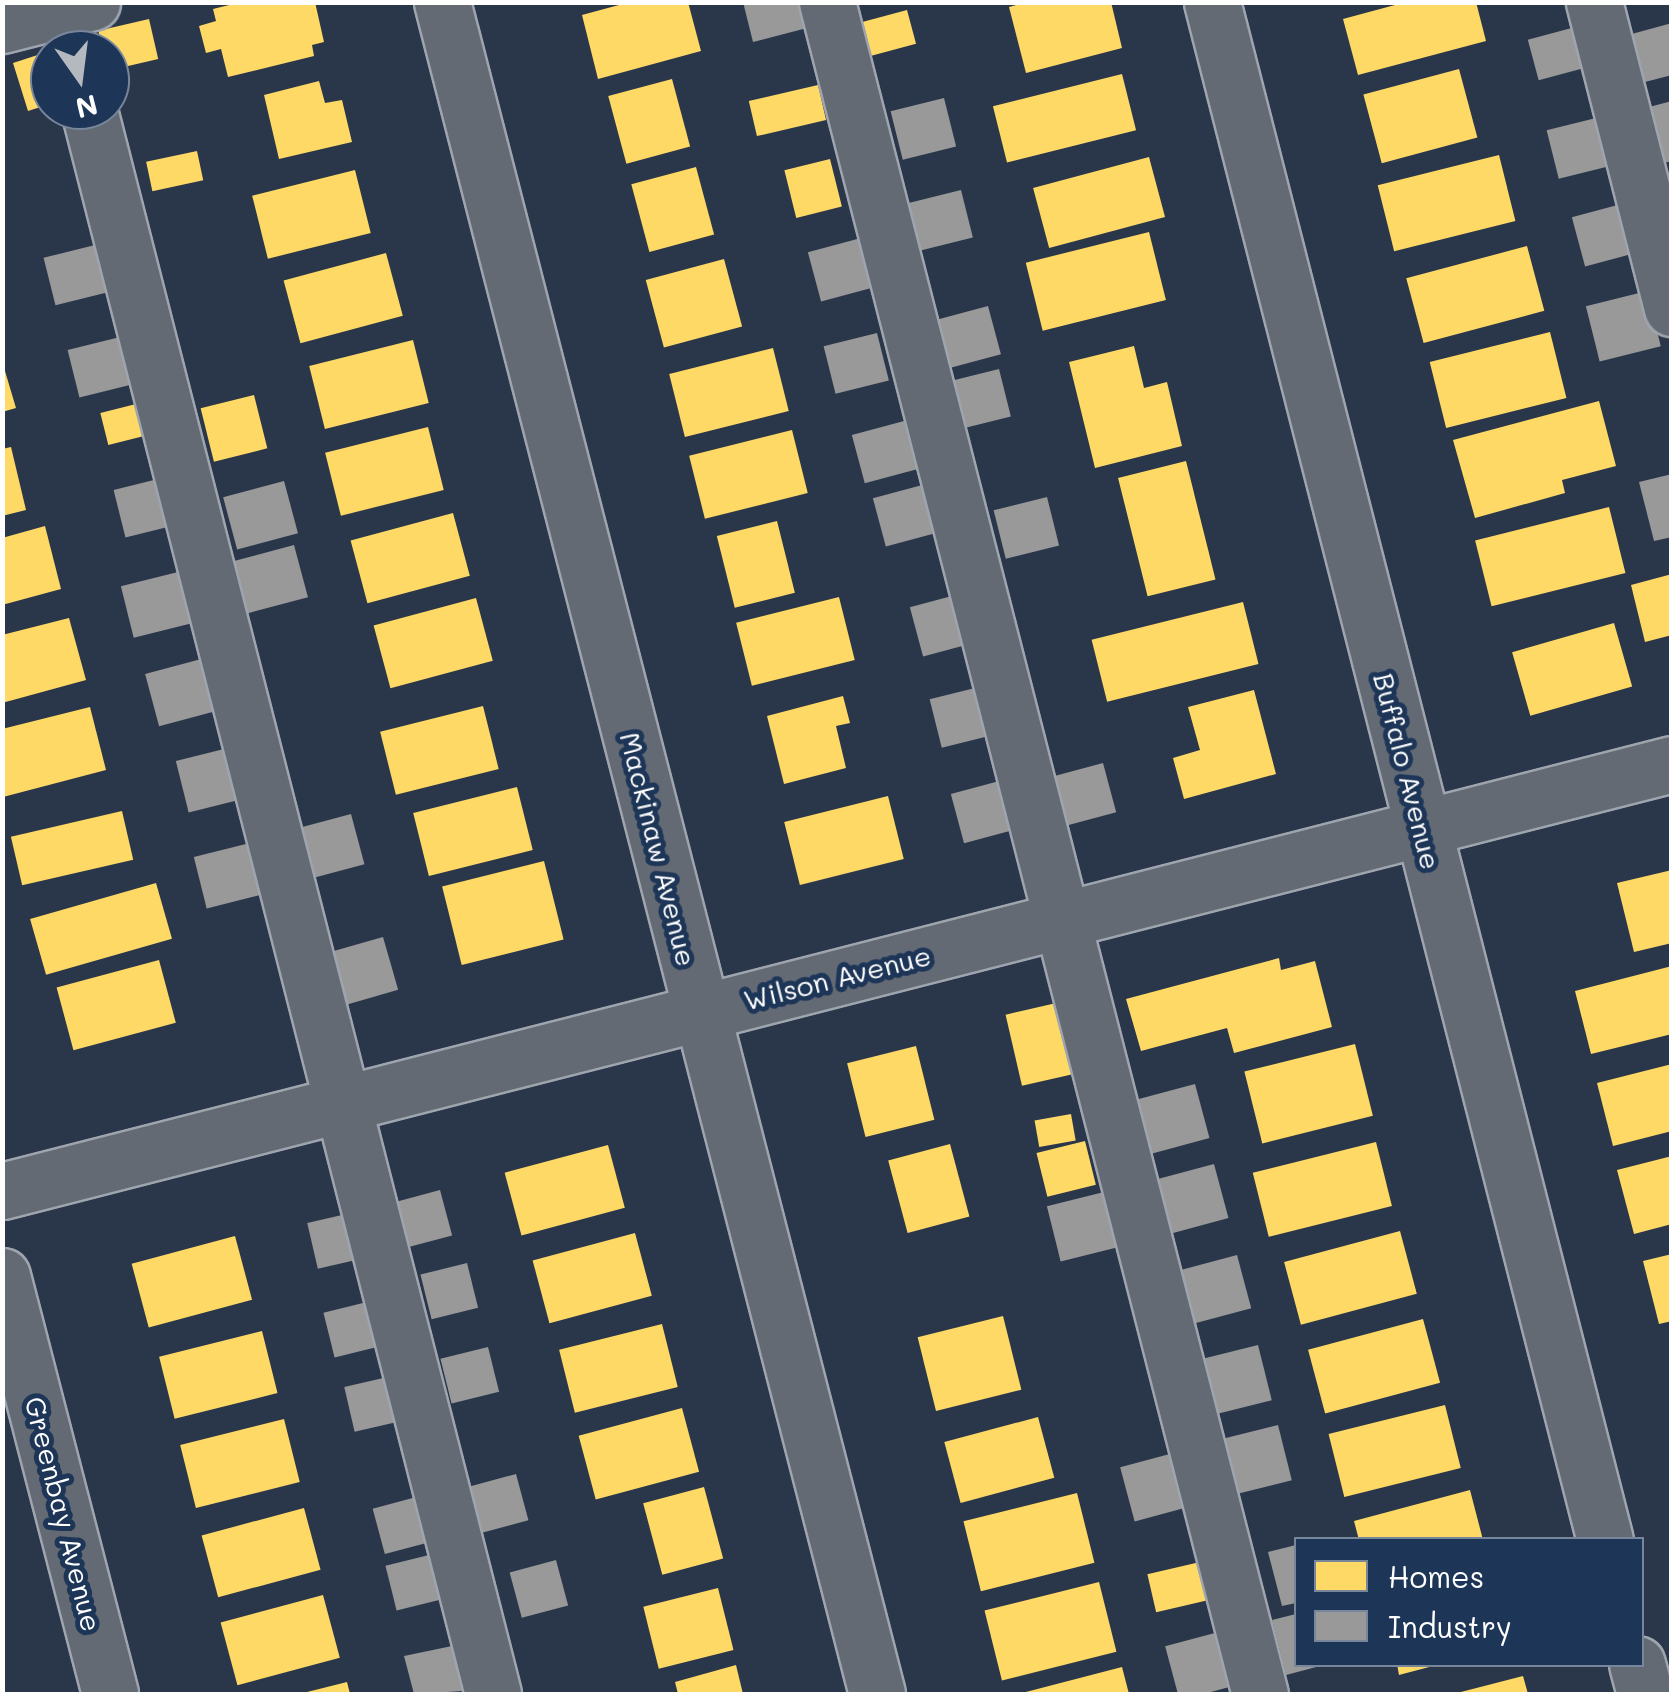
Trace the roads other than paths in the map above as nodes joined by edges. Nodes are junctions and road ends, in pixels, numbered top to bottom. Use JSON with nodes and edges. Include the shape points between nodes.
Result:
{"nodes":[{"id":1,"x":442,"y":2,"type":"edge"},
{"id":2,"x":826,"y":2,"type":"edge"},
{"id":3,"x":1212,"y":2,"type":"edge"},
{"id":4,"x":1594,"y":2,"type":"edge"},
{"id":5,"x":77,"y":21,"type":"edge"},
{"id":6,"x":2,"y":25,"type":"edge"},
{"id":7,"x":94,"y":130,"type":"edge"},
{"id":8,"x":1672,"y":308,"type":"edge"},
{"id":9,"x":1672,"y":764,"type":"edge"},
{"id":10,"x":1423,"y":828,"type":"junction"},
{"id":11,"x":1056,"y":921,"type":"junction"},
{"id":12,"x":701,"y":1012,"type":"junction"},
{"id":13,"x":340,"y":1104,"type":"junction"},
{"id":14,"x":2,"y":1191,"type":"edge"},
{"id":15,"x":2,"y":1276,"type":"edge"},
{"id":16,"x":1604,"y":1537,"type":"edge"},
{"id":17,"x":1638,"y":1667,"type":"edge"},
{"id":18,"x":110,"y":1694,"type":"edge"},
{"id":19,"x":494,"y":1694,"type":"edge"},
{"id":20,"x":876,"y":1694,"type":"edge"},
{"id":21,"x":1260,"y":1694,"type":"edge"},
{"id":22,"x":1645,"y":1694,"type":"edge"}],
"edges":[{"from":1,"to":12,"type":"street","name":"Mackinaw Avenue"},
{"from":2,"to":11,"type":"street"},
{"from":3,"to":10,"type":"street","name":"Buffalo Avenue"},
{"from":4,"to":8,"type":"street"},
{"from":5,"to":6,"type":"street"},
{"from":7,"to":13,"type":"street"},
{"from":9,"to":10,"type":"street","name":"Wilson Avenue"},
{"from":10,"to":11,"type":"street","name":"Wilson Avenue"},
{"from":10,"to":16,"type":"street","name":"Buffalo Avenue"},
{"from":11,"to":12,"type":"street","name":"Wilson Avenue"},
{"from":11,"to":21,"type":"street"},
{"from":12,"to":13,"type":"street","name":"Wilson Avenue"},
{"from":12,"to":20,"type":"street","name":"Mackinaw Avenue"},
{"from":13,"to":14,"type":"street","name":"Wilson Avenue"},
{"from":13,"to":19,"type":"street"},
{"from":15,"to":18,"type":"street","name":"Greenbay Avenue"},
{"from":17,"to":22,"type":"street"}]}
